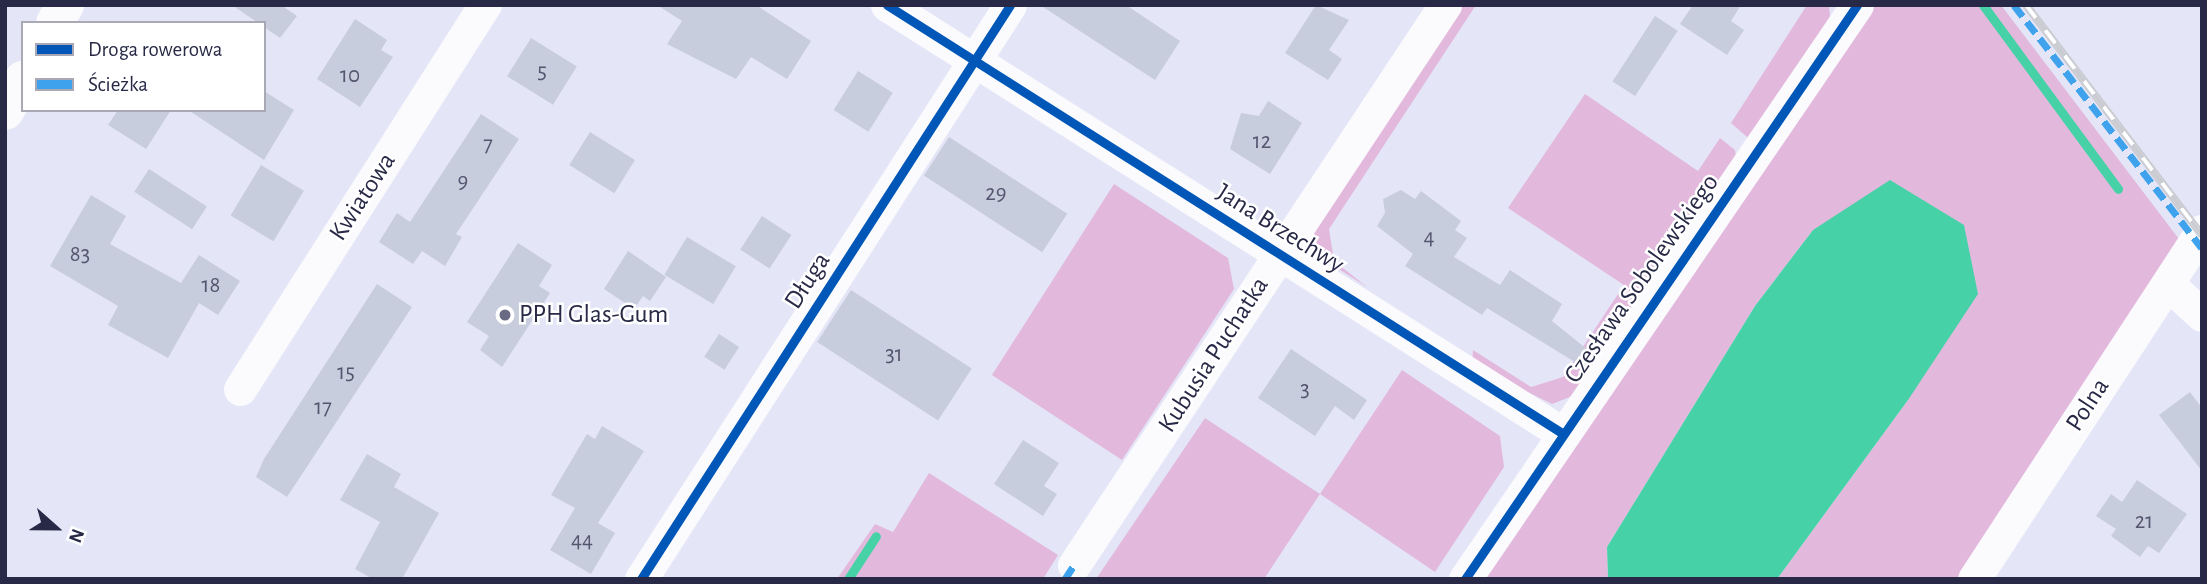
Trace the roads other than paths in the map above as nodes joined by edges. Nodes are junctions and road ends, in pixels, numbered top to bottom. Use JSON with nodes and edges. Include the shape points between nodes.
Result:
{"nodes":[{"id":1,"x":65,"y":5,"type":"edge"},
{"id":2,"x":485,"y":5,"type":"edge"},
{"id":3,"x":887,"y":5,"type":"edge"},
{"id":4,"x":1010,"y":5,"type":"edge"},
{"id":5,"x":1445,"y":5,"type":"edge"},
{"id":6,"x":1857,"y":5,"type":"edge"},
{"id":7,"x":56,"y":21,"type":"edge"},
{"id":8,"x":975,"y":60,"type":"junction"},
{"id":9,"x":21,"y":83,"type":"edge"},
{"id":10,"x":5,"y":111,"type":"edge"},
{"id":11,"x":2202,"y":231,"type":"edge"},
{"id":12,"x":1278,"y":253,"type":"junction"},
{"id":13,"x":2168,"y":284,"type":"junction"},
{"id":14,"x":2202,"y":315,"type":"edge"},
{"id":15,"x":240,"y":389,"type":"dead end"},
{"id":16,"x":1562,"y":433,"type":"junction"},
{"id":17,"x":1074,"y":565,"type":"dead end"},
{"id":18,"x":641,"y":579,"type":"edge"},
{"id":19,"x":1465,"y":579,"type":"edge"},
{"id":20,"x":1974,"y":579,"type":"edge"}],
"edges":[{"from":1,"to":7,"type":"street"},
{"from":2,"to":15,"type":"street","name":"Kwiatowa"},
{"from":3,"to":8,"type":"street","name":"Jana Brzechwy"},
{"from":4,"to":8,"type":"street","name":"Długa"},
{"from":5,"to":12,"type":"street","name":"Kubusia Puchatka"},
{"from":6,"to":16,"type":"street","name":"Czesława Sobolewskiego"},
{"from":8,"to":12,"type":"street","name":"Jana Brzechwy"},
{"from":8,"to":18,"type":"street","name":"Długa"},
{"from":9,"to":10,"type":"street"},
{"from":11,"to":13,"type":"street","name":"Polna"},
{"from":12,"to":16,"type":"street","name":"Jana Brzechwy"},
{"from":12,"to":17,"type":"street","name":"Kubusia Puchatka","via":[[1249,308]]},
{"from":13,"to":14,"type":"street"},
{"from":13,"to":20,"type":"street","name":"Polna"},
{"from":16,"to":19,"type":"street","name":"Czesława Sobolewskiego"}]}
